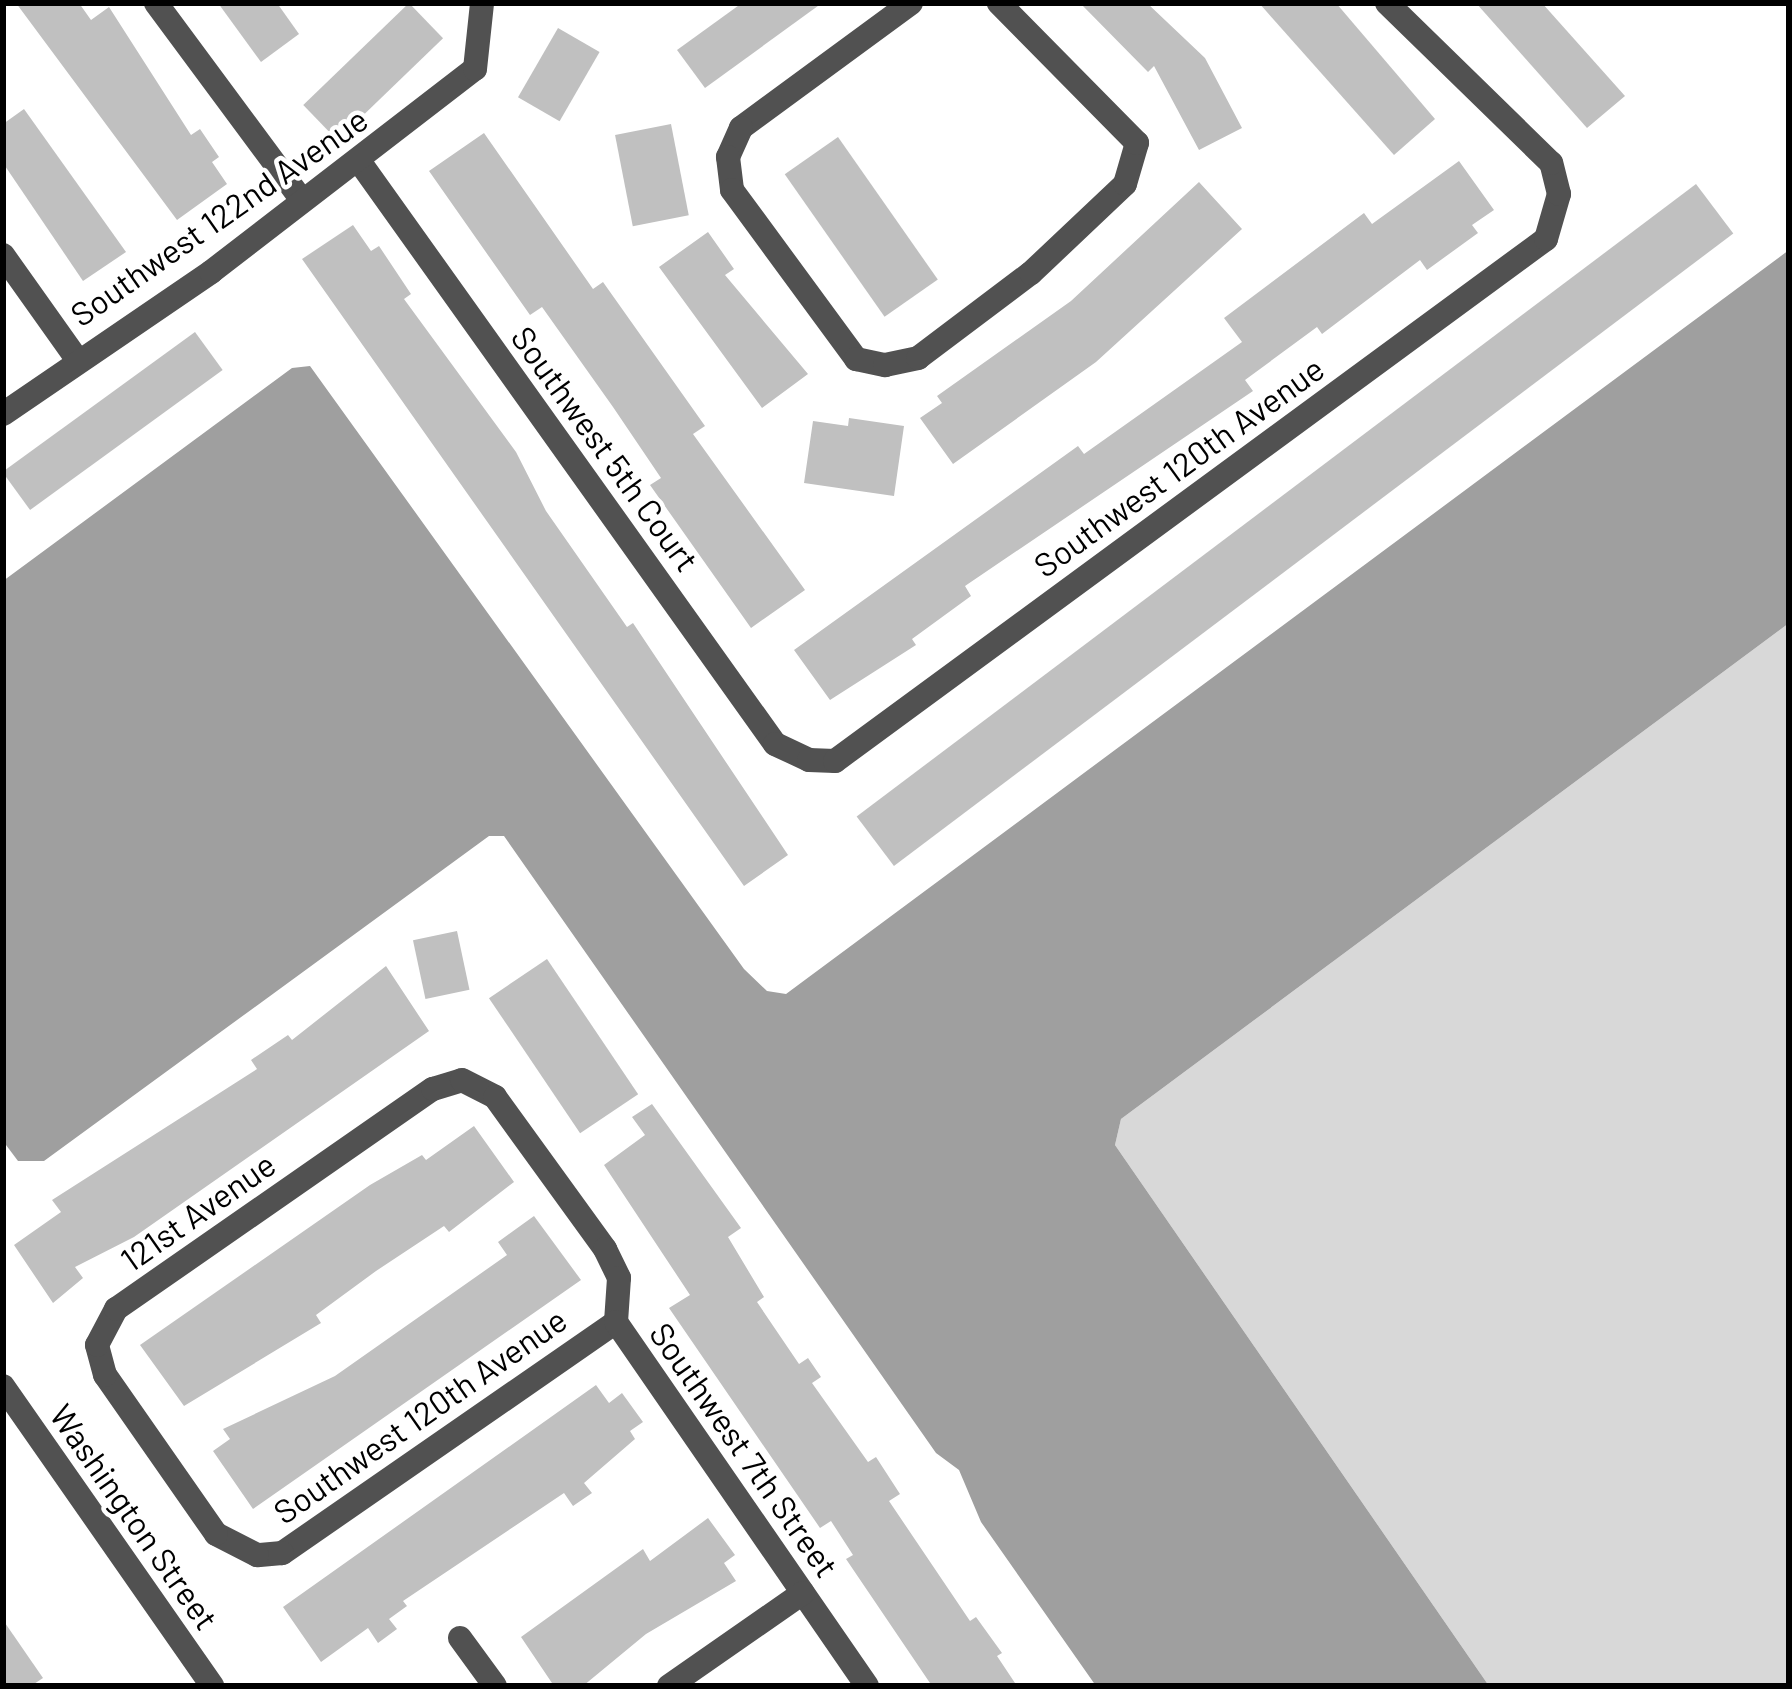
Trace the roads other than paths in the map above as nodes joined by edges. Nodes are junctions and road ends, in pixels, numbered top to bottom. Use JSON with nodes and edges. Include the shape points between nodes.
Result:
{"nodes":[{"id":1,"x":156,"y":3,"type":"edge"},
{"id":2,"x":482,"y":3,"type":"edge"},
{"id":3,"x":911,"y":3,"type":"edge"},
{"id":4,"x":999,"y":3,"type":"edge"},
{"id":5,"x":1387,"y":3,"type":"edge"},
{"id":6,"x":358,"y":161,"type":"junction"},
{"id":7,"x":302,"y":200,"type":"junction"},
{"id":8,"x":3,"y":255,"type":"edge"},
{"id":9,"x":77,"y":359,"type":"junction"},
{"id":10,"x":3,"y":414,"type":"edge"},
{"id":11,"x":808,"y":760,"type":"joint"},
{"id":12,"x":462,"y":1080,"type":"joint"},
{"id":13,"x":616,"y":1322,"type":"junction"},
{"id":14,"x":3,"y":1386,"type":"edge"},
{"id":15,"x":164,"y":1455,"type":"joint"},
{"id":16,"x":803,"y":1593,"type":"junction"},
{"id":17,"x":460,"y":1638,"type":"dead end"},
{"id":18,"x":212,"y":1686,"type":"edge"},
{"id":19,"x":495,"y":1686,"type":"edge"},
{"id":20,"x":669,"y":1686,"type":"edge"},
{"id":21,"x":867,"y":1686,"type":"edge"}],
"edges":[{"from":1,"to":7,"type":"street"},
{"from":2,"to":6,"type":"street","name":"Southwest 122nd Avenue","via":[[475,69]]},
{"from":3,"to":4,"type":"street","via":[[741,128],[728,157],[732,190],[856,359],[884,365],[918,358],[1031,273],[1126,184],[1137,143]]},
{"from":5,"to":11,"type":"street","name":"Southwest 120th Avenue","via":[[1551,163],[1558,194],[1546,238],[835,761]]},
{"from":6,"to":7,"type":"street","name":"Southwest 122nd Avenue"},
{"from":6,"to":11,"type":"street","name":"Southwest 5th Court","via":[[775,744]]},
{"from":7,"to":9,"type":"street","name":"Southwest 122nd Avenue","via":[[211,272]]},
{"from":8,"to":9,"type":"street"},
{"from":9,"to":10,"type":"street","name":"Southwest 122nd Avenue"},
{"from":12,"to":13,"type":"street","name":"Southwest 7th Street","via":[[496,1097],[605,1249],[619,1278]]},
{"from":12,"to":15,"type":"street","name":"121st Avenue","via":[[433,1088],[116,1309],[97,1345],[105,1375]]},
{"from":13,"to":15,"type":"street","name":"Southwest 120th Avenue","via":[[282,1553],[235,1549],[216,1534]]},
{"from":13,"to":16,"type":"street","name":"Southwest 7th Street"},
{"from":14,"to":18,"type":"street","name":"Washington Street"},
{"from":16,"to":20,"type":"street"},
{"from":16,"to":21,"type":"street","name":"Southwest 7th Street"},
{"from":17,"to":19,"type":"street"}]}
